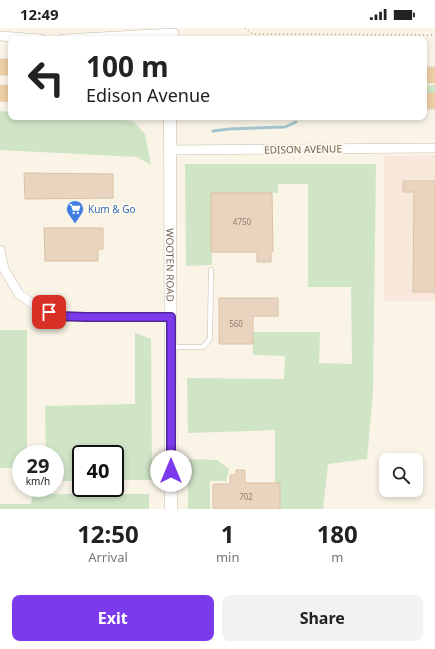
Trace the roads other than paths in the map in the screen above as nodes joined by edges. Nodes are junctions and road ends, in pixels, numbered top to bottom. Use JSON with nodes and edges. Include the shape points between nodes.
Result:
{"nodes":[{"id":1,"x":174,"y":33,"type":"edge"},
{"id":2,"x":118,"y":36,"type":"edge"},
{"id":3,"x":170,"y":120,"type":"edge"},
{"id":4,"x":435,"y":148,"type":"edge"},
{"id":5,"x":170,"y":150,"type":"junction"},
{"id":6,"x":0,"y":250,"type":"edge"},
{"id":7,"x":211,"y":270,"type":"dead end"},
{"id":8,"x":171,"y":317,"type":"junction"},
{"id":9,"x":171,"y":348,"type":"junction"},
{"id":10,"x":172,"y":509,"type":"edge"}],
"edges":[{"from":1,"to":2,"type":"street"},
{"from":3,"to":5,"type":"street","name":"WOOTEN ROAD"},
{"from":4,"to":5,"type":"street","name":"EDISON AVENUE"},
{"from":5,"to":8,"type":"street","name":"WOOTEN ROAD"},
{"from":6,"to":8,"type":"street","via":[[4,269],[19,294],[40,309],[57,316]]},
{"from":7,"to":9,"type":"lane","via":[[210,340],[203,347]]},
{"from":8,"to":9,"type":"street","name":"WOOTEN ROAD"},
{"from":9,"to":10,"type":"street","name":"WOOTEN ROAD"}]}
